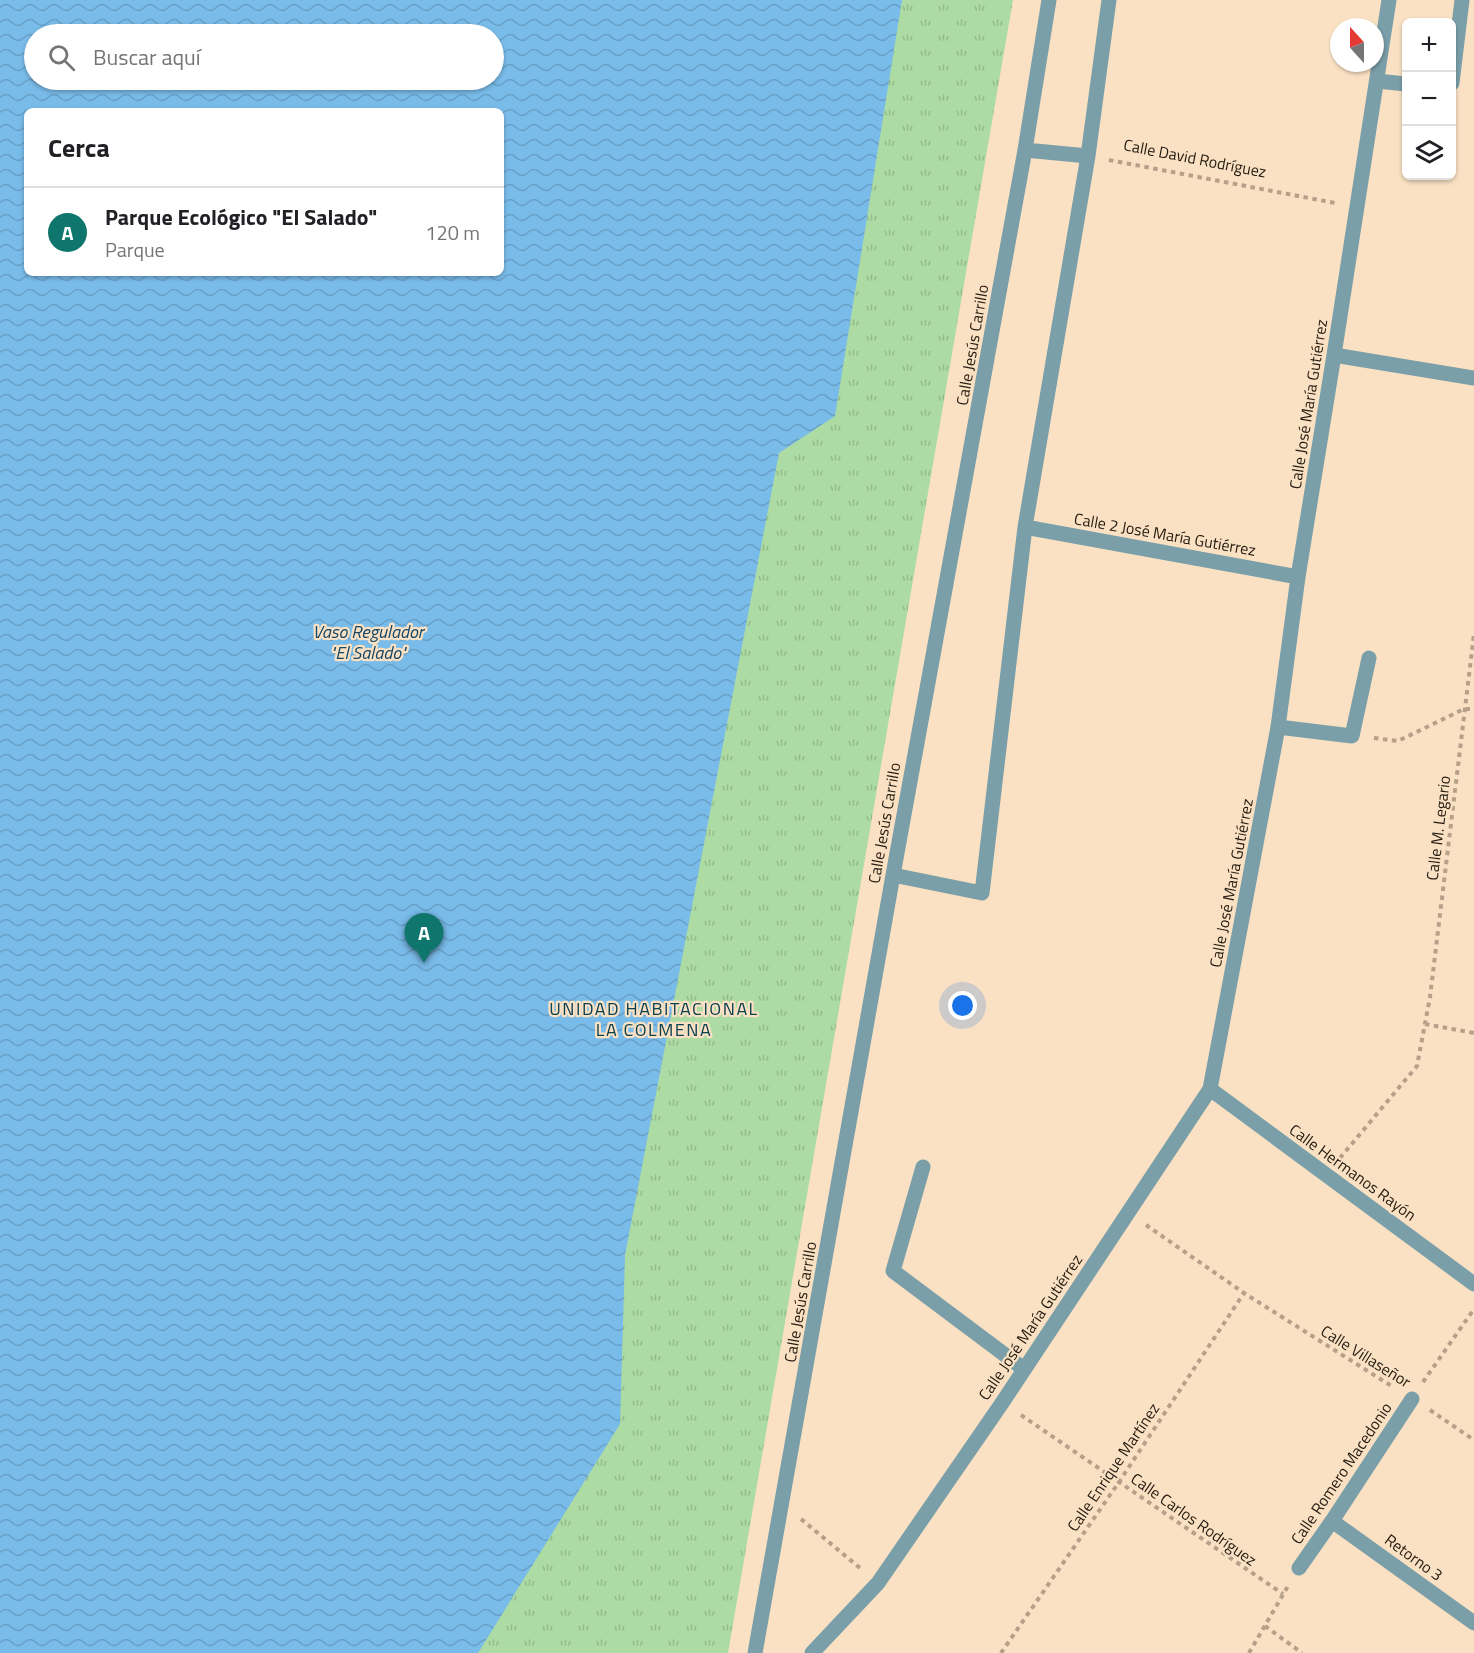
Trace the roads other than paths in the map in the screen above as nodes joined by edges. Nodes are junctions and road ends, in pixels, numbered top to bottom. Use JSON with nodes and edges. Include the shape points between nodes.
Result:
{"nodes":[{"id":1,"x":1049,"y":0,"type":"edge"},
{"id":2,"x":1109,"y":0,"type":"edge"},
{"id":3,"x":1389,"y":0,"type":"edge"},
{"id":4,"x":1462,"y":0,"type":"edge"},
{"id":5,"x":1453,"y":72,"type":"edge"},
{"id":6,"x":1377,"y":81,"type":"junction"},
{"id":7,"x":1402,"y":84,"type":"edge"},
{"id":8,"x":1025,"y":150,"type":"junction"},
{"id":9,"x":1088,"y":156,"type":"junction"},
{"id":10,"x":1335,"y":355,"type":"junction"},
{"id":11,"x":1474,"y":378,"type":"edge"},
{"id":12,"x":1025,"y":527,"type":"junction"},
{"id":13,"x":1298,"y":577,"type":"junction"},
{"id":14,"x":1369,"y":658,"type":"dead end"},
{"id":15,"x":1278,"y":727,"type":"junction"},
{"id":16,"x":893,"y":875,"type":"junction"},
{"id":17,"x":1210,"y":1089,"type":"junction"},
{"id":18,"x":923,"y":1167,"type":"dead end"},
{"id":19,"x":1474,"y":1284,"type":"edge"},
{"id":20,"x":1024,"y":1369,"type":"junction"},
{"id":21,"x":1412,"y":1399,"type":"road end"},
{"id":22,"x":1332,"y":1521,"type":"junction"},
{"id":23,"x":1299,"y":1568,"type":"dead end"},
{"id":24,"x":1474,"y":1623,"type":"edge"},
{"id":25,"x":755,"y":1653,"type":"edge"},
{"id":26,"x":812,"y":1653,"type":"edge"}],
"edges":[{"from":1,"to":8,"type":"street","name":"Calle Jesús Carrillo"},
{"from":2,"to":9,"type":"street"},
{"from":3,"to":6,"type":"street","name":"Calle José María Gutiérrez"},
{"from":4,"to":5,"type":"street"},
{"from":6,"to":7,"type":"street"},
{"from":6,"to":10,"type":"street","name":"Calle José María Gutiérrez"},
{"from":8,"to":9,"type":"street"},
{"from":8,"to":16,"type":"street","name":"Calle Jesús Carrillo"},
{"from":9,"to":12,"type":"street"},
{"from":10,"to":11,"type":"street"},
{"from":10,"to":13,"type":"street","name":"Calle José María Gutiérrez"},
{"from":12,"to":13,"type":"street","name":"Calle 2 José María Gutiérrez"},
{"from":12,"to":16,"type":"street","via":[[981,893]]},
{"from":13,"to":15,"type":"street","name":"Calle José María Gutiérrez"},
{"from":14,"to":15,"type":"street","via":[[1352,736]]},
{"from":15,"to":17,"type":"street","name":"Calle José María Gutiérrez"},
{"from":16,"to":25,"type":"street","name":"Calle Jesús Carrillo"},
{"from":17,"to":19,"type":"street","name":"Calle Hermanos Rayón"},
{"from":17,"to":20,"type":"street","name":"Calle José María Gutiérrez"},
{"from":18,"to":20,"type":"street","via":[[893,1271]]},
{"from":20,"to":26,"type":"street","name":"Calle José María Gutiérrez","via":[[878,1583]]},
{"from":21,"to":22,"type":"street","name":"Calle Romero Macedonio"},
{"from":22,"to":23,"type":"street","name":"Calle Romero Macedonio"},
{"from":22,"to":24,"type":"street","name":"Retorno 3"}]}
